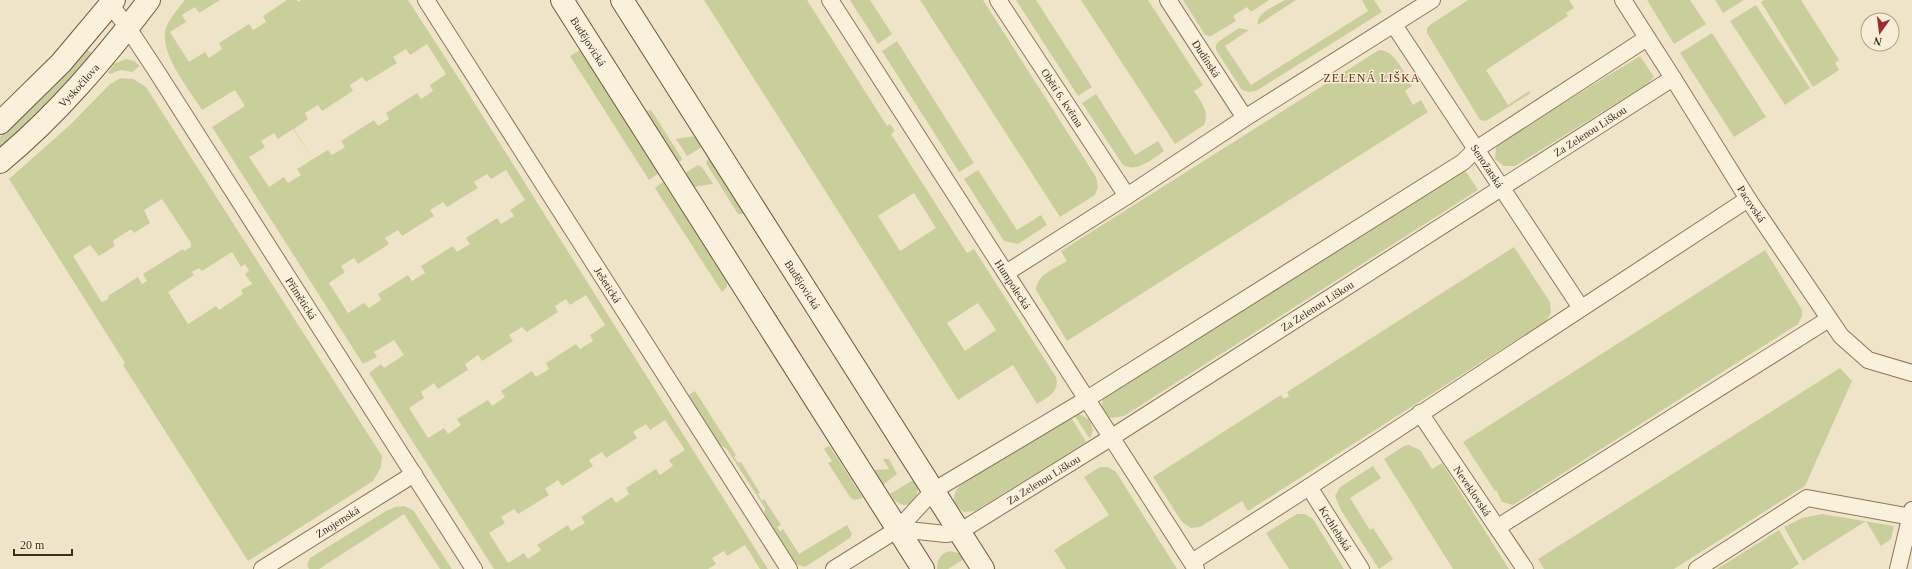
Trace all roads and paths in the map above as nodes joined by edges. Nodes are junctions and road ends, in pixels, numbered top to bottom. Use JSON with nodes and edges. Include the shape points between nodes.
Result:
{"nodes":[{"id":1,"x":149,"y":0,"type":"edge"},
{"id":2,"x":426,"y":0,"type":"edge"},
{"id":3,"x":562,"y":0,"type":"edge"},
{"id":4,"x":622,"y":0,"type":"edge"},
{"id":5,"x":830,"y":0,"type":"edge"},
{"id":6,"x":998,"y":0,"type":"edge"},
{"id":7,"x":1168,"y":0,"type":"edge"},
{"id":8,"x":1432,"y":0,"type":"edge"},
{"id":9,"x":1623,"y":0,"type":"edge"},
{"id":10,"x":110,"y":1,"type":"edge"},
{"id":11,"x":1394,"y":24,"type":"junction"},
{"id":12,"x":128,"y":28,"type":"junction"},
{"id":13,"x":1647,"y":38,"type":"junction"},
{"id":14,"x":1673,"y":78,"type":"junction"},
{"id":15,"x":1245,"y":118,"type":"junction"},
{"id":16,"x":0,"y":123,"type":"edge"},
{"id":17,"x":1475,"y":150,"type":"junction"},
{"id":18,"x":0,"y":162,"type":"edge"},
{"id":19,"x":1503,"y":188,"type":"junction"},
{"id":20,"x":1126,"y":196,"type":"junction"},
{"id":21,"x":1748,"y":199,"type":"junction"},
{"id":22,"x":1006,"y":273,"type":"junction"},
{"id":23,"x":1580,"y":308,"type":"junction"},
{"id":24,"x":1829,"y":319,"type":"junction"},
{"id":25,"x":1912,"y":373,"type":"edge"},
{"id":26,"x":1087,"y":399,"type":"junction"},
{"id":27,"x":1420,"y":413,"type":"junction"},
{"id":28,"x":1111,"y":437,"type":"junction"},
{"id":29,"x":414,"y":474,"type":"junction"},
{"id":30,"x":1309,"y":487,"type":"junction"},
{"id":31,"x":933,"y":491,"type":"junction"},
{"id":32,"x":1911,"y":514,"type":"edge"},
{"id":33,"x":1498,"y":526,"type":"junction"},
{"id":34,"x":898,"y":529,"type":"junction"},
{"id":35,"x":959,"y":532,"type":"junction"},
{"id":36,"x":1194,"y":565,"type":"edge"},
{"id":37,"x":262,"y":569,"type":"edge"},
{"id":38,"x":474,"y":569,"type":"edge"},
{"id":39,"x":789,"y":569,"type":"edge"},
{"id":40,"x":834,"y":569,"type":"edge"},
{"id":41,"x":923,"y":569,"type":"edge"},
{"id":42,"x":983,"y":569,"type":"edge"},
{"id":43,"x":1361,"y":569,"type":"edge"},
{"id":44,"x":1526,"y":569,"type":"edge"},
{"id":45,"x":1697,"y":569,"type":"edge"},
{"id":46,"x":1898,"y":569,"type":"edge"}],
"edges":[{"from":1,"to":12,"type":"street","name":"Vyskočilova"},
{"from":2,"to":39,"type":"street","name":"Ješetická"},
{"from":3,"to":34,"type":"street","name":"Budějovická"},
{"from":4,"to":31,"type":"street","name":"Budějovická"},
{"from":5,"to":22,"type":"street","name":"Humpolecká"},
{"from":6,"to":20,"type":"street","name":"Obětí 6. května"},
{"from":7,"to":15,"type":"street","name":"Dudínská"},
{"from":8,"to":11,"type":"street"},
{"from":9,"to":13,"type":"street","name":"Pacovská"},
{"from":10,"to":12,"type":"street","name":"Přímětická"},
{"from":10,"to":16,"type":"street","via":[[61,63]]},
{"from":11,"to":15,"type":"street"},
{"from":11,"to":17,"type":"street","name":"Senožatská"},
{"from":12,"to":18,"type":"street","name":"Vyskočilova","via":[[78,88],[28,139]]},
{"from":12,"to":29,"type":"street","name":"Přímětická"},
{"from":13,"to":14,"type":"street","name":"Pacovská"},
{"from":13,"to":17,"type":"street"},
{"from":14,"to":19,"type":"street","name":"Za Zelenou Liškou"},
{"from":14,"to":21,"type":"street","name":"Pacovská"},
{"from":15,"to":20,"type":"street"},
{"from":17,"to":19,"type":"street","name":"Senožatská"},
{"from":17,"to":26,"type":"street","via":[[1463,162]]},
{"from":19,"to":23,"type":"street","name":"Senožatská"},
{"from":19,"to":28,"type":"street","name":"Za Zelenou Liškou"},
{"from":20,"to":22,"type":"street"},
{"from":21,"to":23,"type":"street"},
{"from":21,"to":24,"type":"street","name":"Pacovská"},
{"from":22,"to":26,"type":"street","name":"Humpolecká"},
{"from":23,"to":27,"type":"street"},
{"from":24,"to":25,"type":"street","name":"Pacovská","via":[[1841,336],[1868,360]]},
{"from":24,"to":33,"type":"street"},
{"from":26,"to":28,"type":"street","name":"Humpolecká"},
{"from":26,"to":31,"type":"street"},
{"from":27,"to":30,"type":"street"},
{"from":27,"to":33,"type":"street","name":"Neveklovská"},
{"from":28,"to":35,"type":"street","name":"Za Zelenou Liškou"},
{"from":28,"to":36,"type":"street","name":"Humpolecká"},
{"from":29,"to":37,"type":"street","name":"Znojemská"},
{"from":29,"to":38,"type":"street","name":"Přímětická"},
{"from":30,"to":36,"type":"street"},
{"from":30,"to":43,"type":"street","name":"Krchlebská"},
{"from":31,"to":34,"type":"street"},
{"from":31,"to":35,"type":"street","name":"Budějovická"},
{"from":32,"to":45,"type":"street","via":[[1807,498]]},
{"from":32,"to":46,"type":"street"},
{"from":33,"to":44,"type":"street","name":"Neveklovská"},
{"from":34,"to":35,"type":"street","via":[[946,534]]},
{"from":34,"to":40,"type":"street"},
{"from":34,"to":41,"type":"street","name":"Budějovická"},
{"from":35,"to":42,"type":"street","name":"Budějovická"}]}
